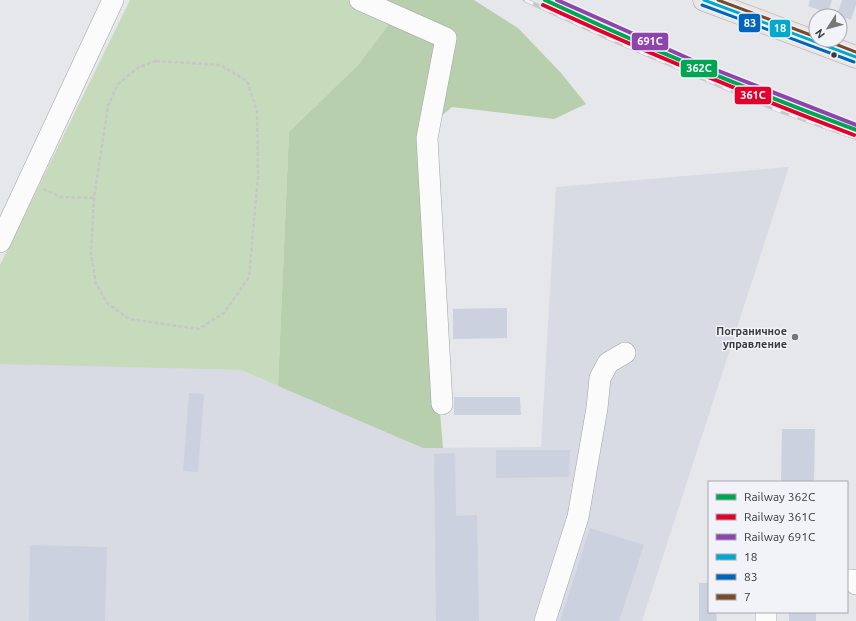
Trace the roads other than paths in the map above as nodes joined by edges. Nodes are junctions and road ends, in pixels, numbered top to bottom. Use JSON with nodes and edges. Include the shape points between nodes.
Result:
{"nodes":[{"id":1,"x":113,"y":0,"type":"edge"},
{"id":2,"x":360,"y":0,"type":"edge"},
{"id":3,"x":704,"y":0,"type":"edge"},
{"id":4,"x":856,"y":57,"type":"edge"},
{"id":5,"x":0,"y":242,"type":"edge"},
{"id":6,"x":625,"y":354,"type":"dead end"},
{"id":7,"x":442,"y":404,"type":"dead end"},
{"id":8,"x":544,"y":621,"type":"edge"}],
"edges":[{"from":1,"to":5,"type":"lane"},
{"from":2,"to":7,"type":"lane","via":[[446,38],[426,138]]},
{"from":3,"to":4,"type":"main road"},
{"from":6,"to":8,"type":"lane","via":[[608,363],[600,378],[578,517]]}]}
